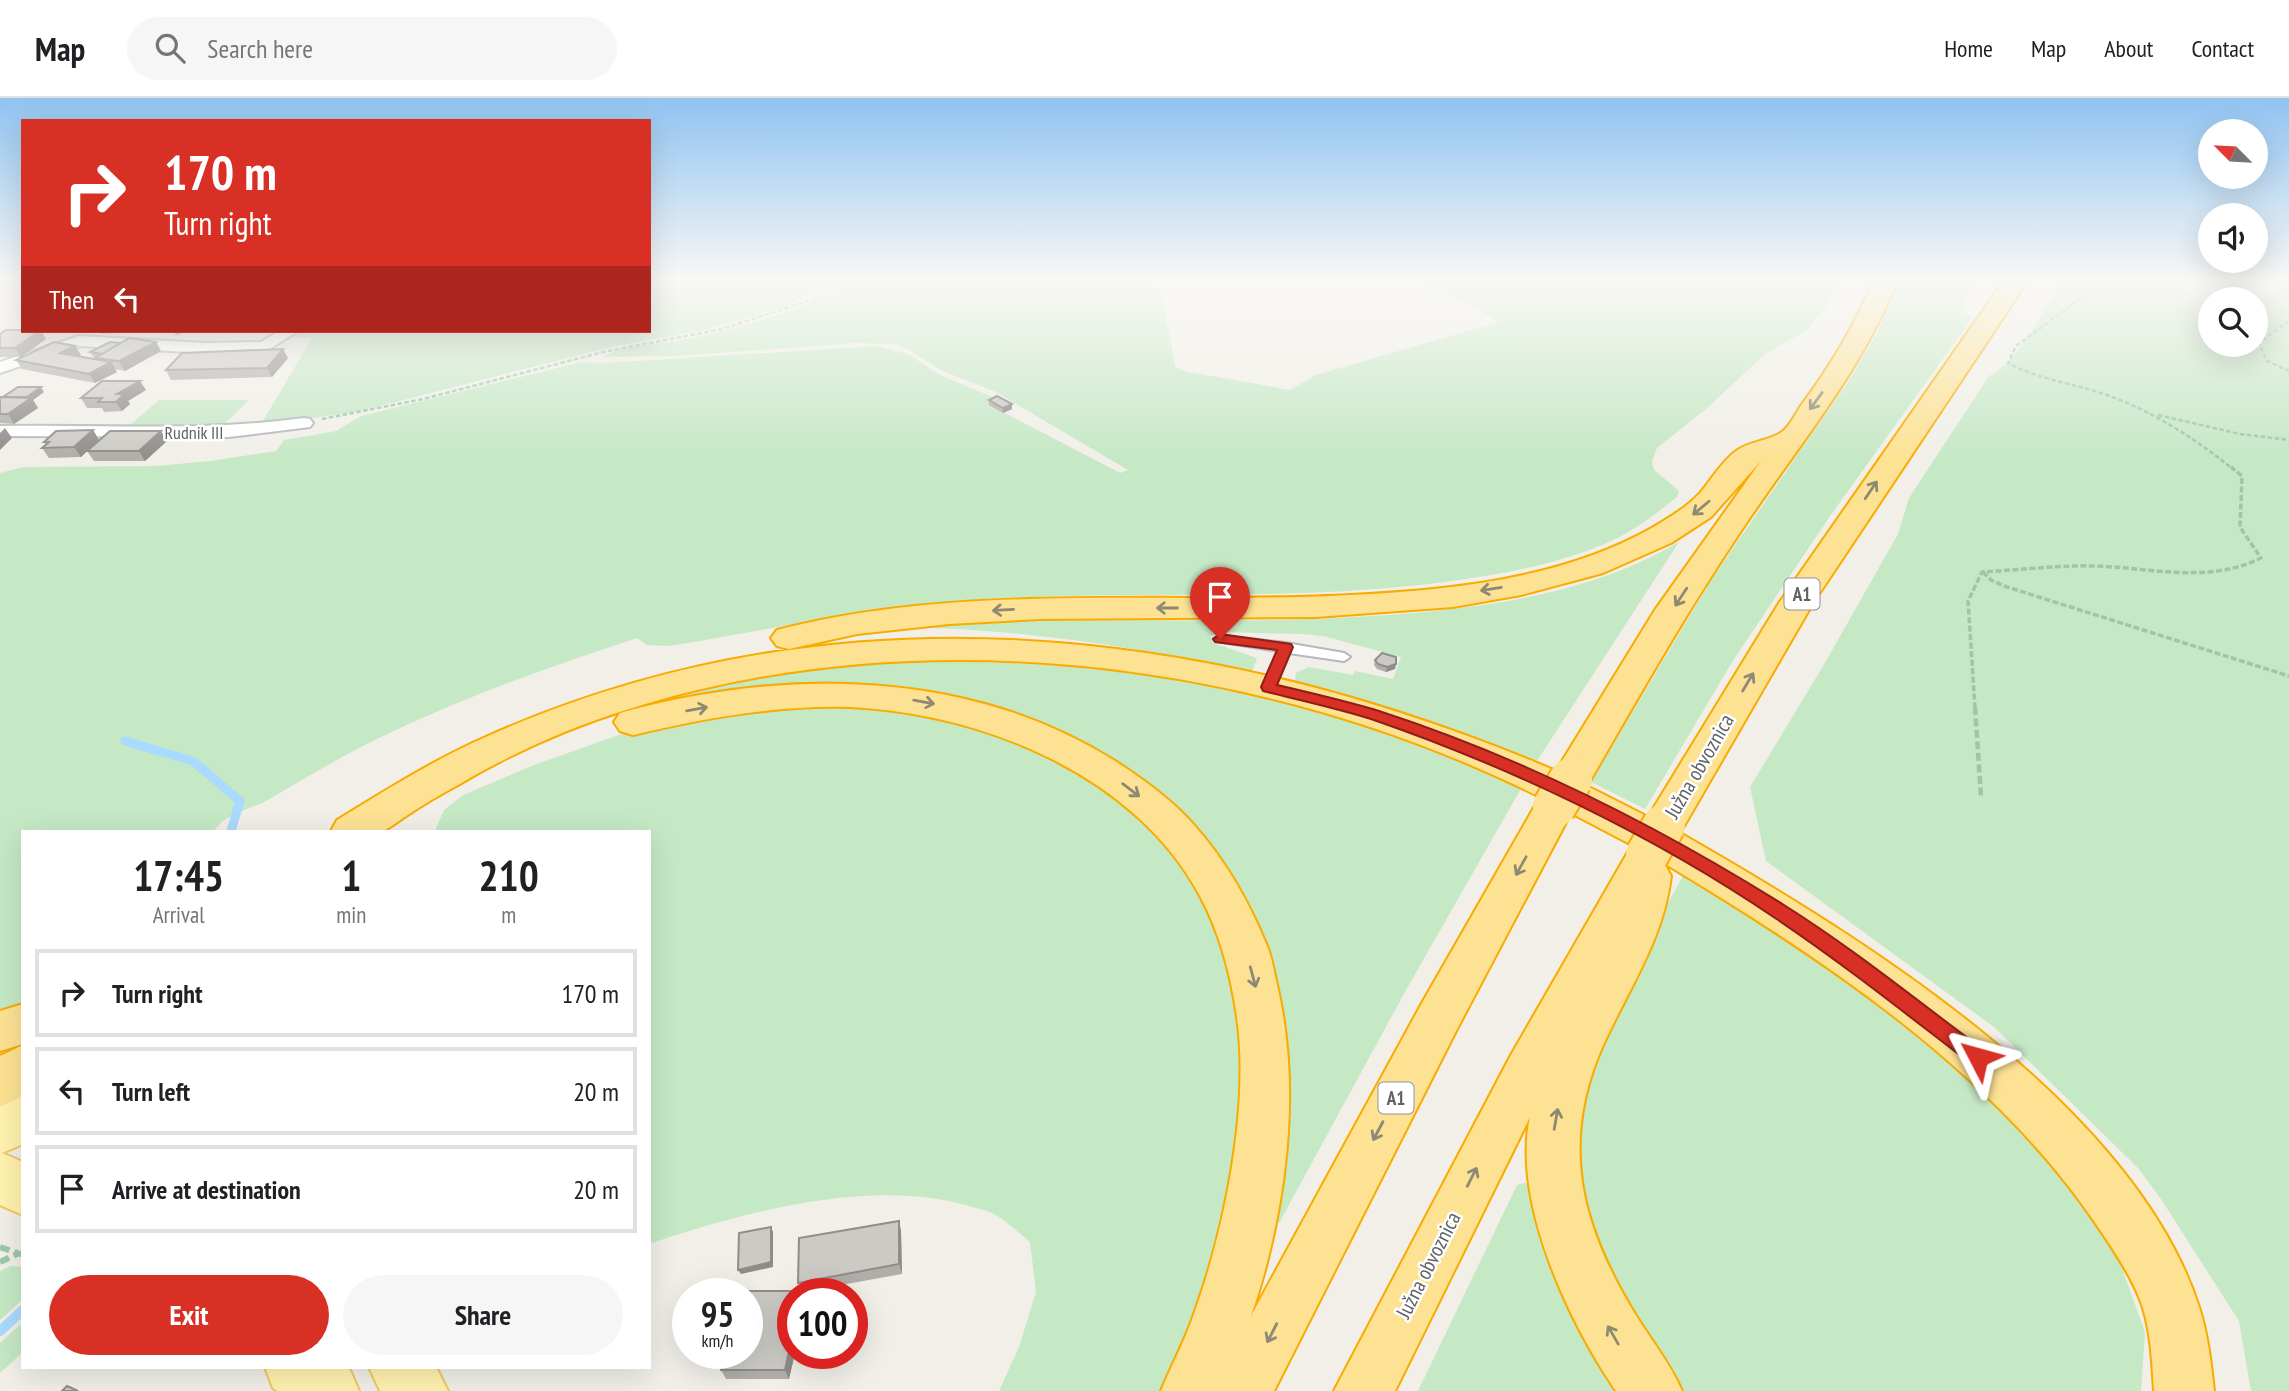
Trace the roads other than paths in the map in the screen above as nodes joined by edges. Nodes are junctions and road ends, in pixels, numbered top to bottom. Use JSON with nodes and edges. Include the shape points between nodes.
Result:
{"nodes":[{"id":1,"x":277,"y":339,"type":"edge"},
{"id":2,"x":1858,"y":339,"type":"edge"},
{"id":3,"x":1976,"y":339,"type":"edge"},
{"id":4,"x":0,"y":368,"type":"edge"},
{"id":5,"x":304,"y":423,"type":"road end"},
{"id":6,"x":0,"y":431,"type":"edge"},
{"id":7,"x":1789,"y":439,"type":"junction"},
{"id":8,"x":1220,"y":639,"type":"dead end"},
{"id":9,"x":1286,"y":647,"type":"junction"},
{"id":10,"x":1344,"y":657,"type":"dead end"},
{"id":11,"x":1268,"y":687,"type":"junction"},
{"id":12,"x":661,"y":689,"type":"junction"},
{"id":13,"x":355,"y":830,"type":"edge"},
{"id":14,"x":1656,"y":840,"type":"junction"},
{"id":15,"x":21,"y":1025,"type":"edge"},
{"id":16,"x":0,"y":1031,"type":"edge"},
{"id":17,"x":21,"y":1068,"type":"edge"},
{"id":18,"x":0,"y":1085,"type":"edge"},
{"id":19,"x":0,"y":1093,"type":"edge"},
{"id":20,"x":21,"y":1104,"type":"edge"},
{"id":21,"x":21,"y":1115,"type":"edge"},
{"id":22,"x":0,"y":1131,"type":"edge"},
{"id":23,"x":0,"y":1177,"type":"edge"},
{"id":24,"x":21,"y":1189,"type":"edge"},
{"id":25,"x":297,"y":1369,"type":"edge"},
{"id":26,"x":400,"y":1369,"type":"edge"},
{"id":27,"x":329,"y":1391,"type":"edge"},
{"id":28,"x":418,"y":1391,"type":"edge"},
{"id":29,"x":1191,"y":1391,"type":"edge"},
{"id":30,"x":1242,"y":1391,"type":"edge"},
{"id":31,"x":1364,"y":1391,"type":"edge"},
{"id":32,"x":1652,"y":1391,"type":"edge"},
{"id":33,"x":2184,"y":1391,"type":"edge"}],
"edges":[{"from":1,"to":4,"type":"street","via":[[265,347],[206,348],[79,341]]},
{"from":2,"to":7,"type":"highway","number":"A1","one_way":true},
{"from":14,"to":3,"type":"highway","name":"Južna obvoznica","number":"A1","one_way":true,"via":[[1796,603]]},
{"from":5,"to":6,"type":"street","name":"Rudnik III","via":[[223,432]]},
{"from":7,"to":12,"type":"highway","one_way":true,"via":[[1746,457],[1717,494],[1677,527],[1630,552],[1521,584],[1374,604],[1014,609],[871,621],[801,634],[730,656]]},
{"from":7,"to":30,"type":"highway","number":"A1","one_way":true,"via":[[1685,591],[1562,793]]},
{"from":8,"to":9,"type":"lane"},
{"from":9,"to":10,"type":"lane"},
{"from":9,"to":11,"type":"lane"},
{"from":11,"to":12,"type":"highway","via":[[1128,661],[960,649],[810,657]]},
{"from":11,"to":33,"type":"highway","via":[[1421,731],[1589,804],[1779,911],[1918,1010],[2016,1092],[2069,1144],[2107,1194],[2169,1300],[2181,1347]]},
{"from":12,"to":13,"type":"highway","via":[[581,713],[498,747]]},
{"from":13,"to":29,"type":"highway","one_way":true,"via":[[535,754],[625,724],[722,705],[810,696],[897,698],[973,713],[1050,740],[1109,773],[1159,813],[1216,885],[1245,947],[1261,1017],[1265,1096],[1253,1185],[1228,1300]]},
{"from":31,"to":14,"type":"highway","name":"Južna obvoznica","number":"A1","one_way":true,"via":[[1528,1070]]},
{"from":32,"to":14,"type":"highway","one_way":true,"via":[[1625,1356],[1586,1279],[1560,1204],[1553,1158],[1554,1123],[1571,1059],[1637,929]]},
{"from":15,"to":16,"type":"highway"},
{"from":17,"to":18,"type":"highway"},
{"from":19,"to":20,"type":"main road"},
{"from":21,"to":22,"type":"main road"},
{"from":23,"to":24,"type":"main road"},
{"from":25,"to":27,"type":"main road"},
{"from":26,"to":28,"type":"main road"}]}
